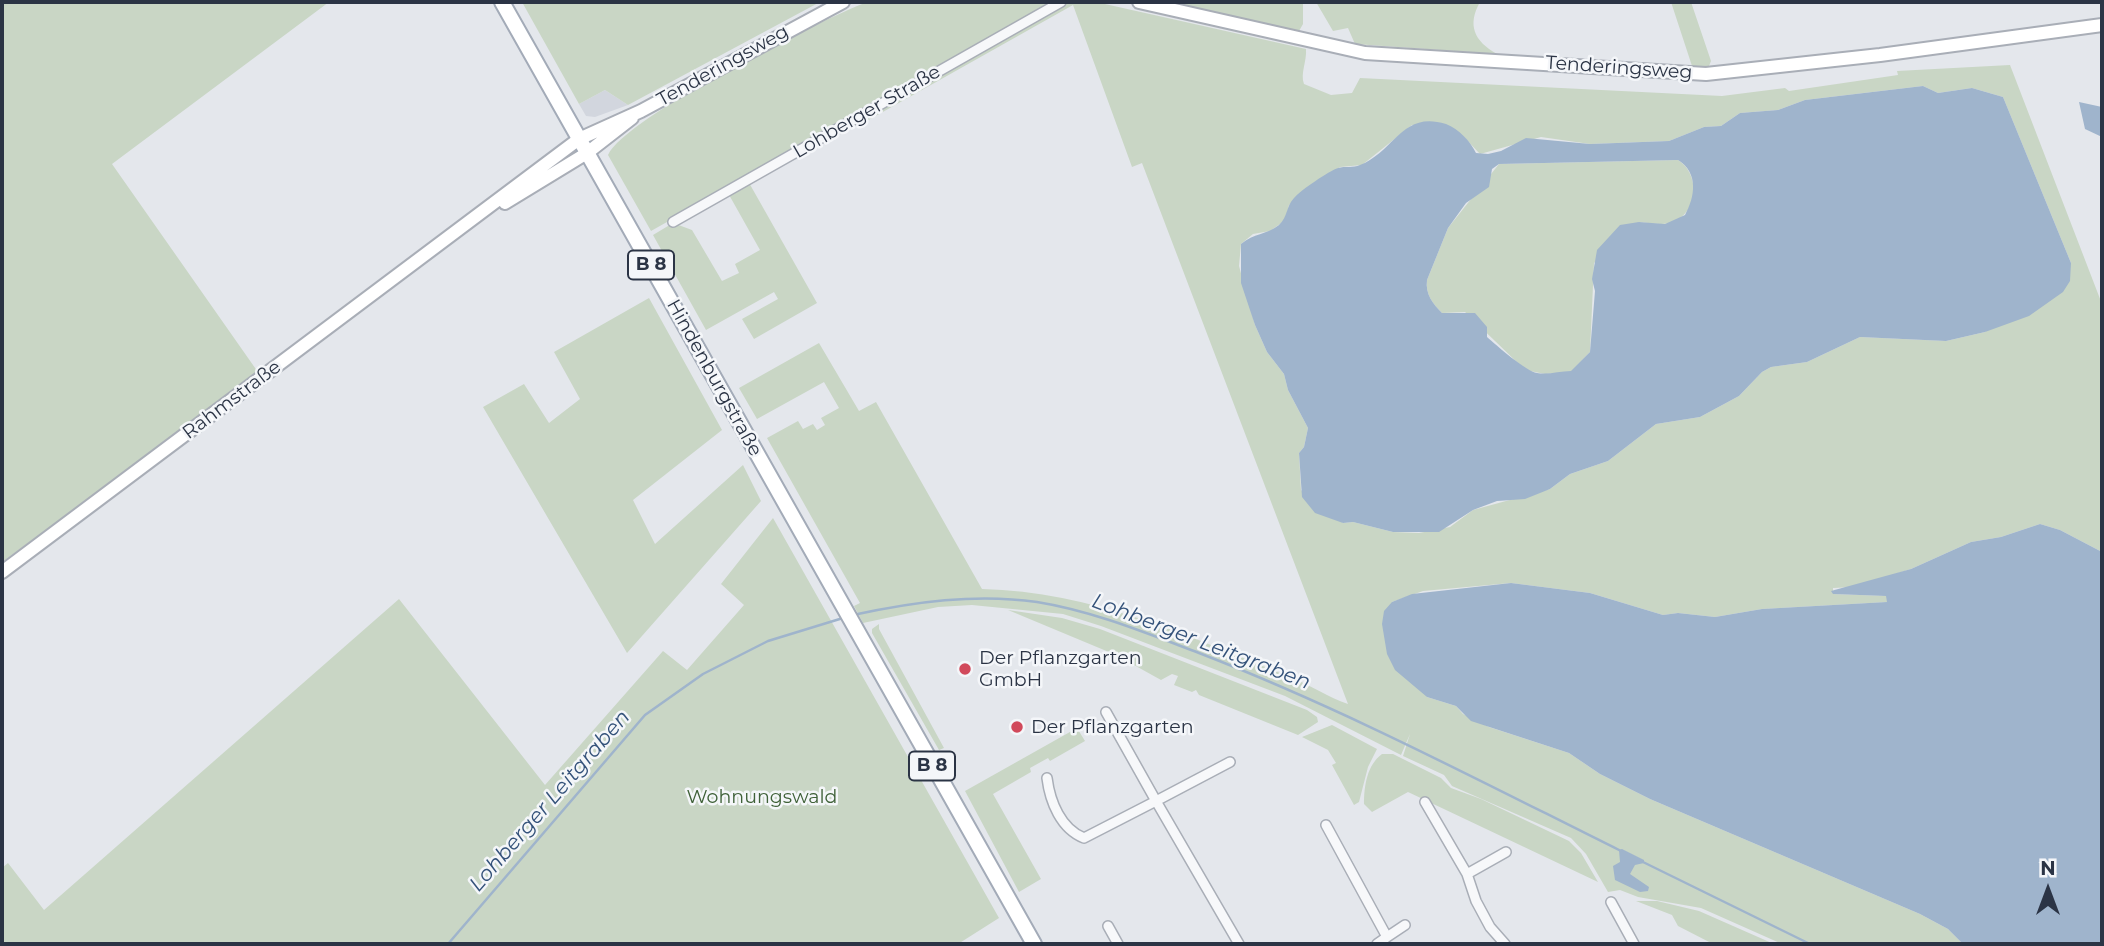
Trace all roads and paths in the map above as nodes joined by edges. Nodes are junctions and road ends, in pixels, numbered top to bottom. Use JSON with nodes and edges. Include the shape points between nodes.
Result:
{"nodes":[{"id":1,"x":502,"y":2,"type":"edge"},
{"id":2,"x":843,"y":2,"type":"edge"},
{"id":3,"x":1061,"y":2,"type":"edge"},
{"id":4,"x":1139,"y":2,"type":"edge"},
{"id":5,"x":2102,"y":25,"type":"edge"},
{"id":6,"x":640,"y":111,"type":"junction"},
{"id":7,"x":579,"y":139,"type":"junction"},
{"id":8,"x":587,"y":153,"type":"junction"},
{"id":9,"x":673,"y":222,"type":"dead end"},
{"id":10,"x":463,"y":228,"type":"junction"},
{"id":11,"x":2,"y":572,"type":"edge"},
{"id":12,"x":1106,"y":712,"type":"dead end"},
{"id":13,"x":1230,"y":762,"type":"dead end"},
{"id":14,"x":1047,"y":778,"type":"dead end"},
{"id":15,"x":1156,"y":801,"type":"junction"},
{"id":16,"x":1425,"y":802,"type":"dead end"},
{"id":17,"x":1326,"y":825,"type":"dead end"},
{"id":18,"x":1506,"y":852,"type":"dead end"},
{"id":19,"x":1467,"y":874,"type":"junction"},
{"id":20,"x":1611,"y":902,"type":"dead end"},
{"id":21,"x":1405,"y":925,"type":"dead end"},
{"id":22,"x":1108,"y":926,"type":"dead end"},
{"id":23,"x":1387,"y":937,"type":"junction"},
{"id":24,"x":1630,"y":943,"type":"edge"},
{"id":25,"x":1034,"y":944,"type":"edge"},
{"id":26,"x":1118,"y":944,"type":"edge"},
{"id":27,"x":1239,"y":944,"type":"edge"},
{"id":28,"x":1377,"y":944,"type":"edge"},
{"id":29,"x":1505,"y":944,"type":"edge"}],
"edges":[{"from":1,"to":7,"type":"main road","name":"Hindenburgstraße","number":"B 8"},
{"from":2,"to":6,"type":"street","name":"Tenderingsweg"},
{"from":3,"to":9,"type":"street","name":"Lohberger Straße"},
{"from":4,"to":5,"type":"street","name":"Tenderingsweg","via":[[1365,53],[1706,74]]},
{"from":6,"to":7,"type":"street","name":"Tenderingsweg"},
{"from":6,"to":8,"type":"street","name":"Tenderingsweg"},
{"from":7,"to":8,"type":"main road","name":"Hindenburgstraße","number":"B 8"},
{"from":7,"to":10,"type":"street","name":"Rahmstraße"},
{"from":8,"to":10,"type":"street","name":"Rahmstraße"},
{"from":8,"to":25,"type":"main road","name":"Hindenburgstraße","number":"B 8"},
{"from":10,"to":11,"type":"street","name":"Rahmstraße"},
{"from":12,"to":15,"type":"street"},
{"from":13,"to":15,"type":"street"},
{"from":14,"to":15,"type":"street","via":[[1050,797],[1071,833],[1084,838]]},
{"from":15,"to":27,"type":"street"},
{"from":16,"to":19,"type":"street"},
{"from":17,"to":23,"type":"street"},
{"from":18,"to":19,"type":"street"},
{"from":19,"to":29,"type":"street","via":[[1481,910]]},
{"from":20,"to":24,"type":"street"},
{"from":21,"to":23,"type":"street"},
{"from":22,"to":26,"type":"street"},
{"from":23,"to":28,"type":"street"}]}
